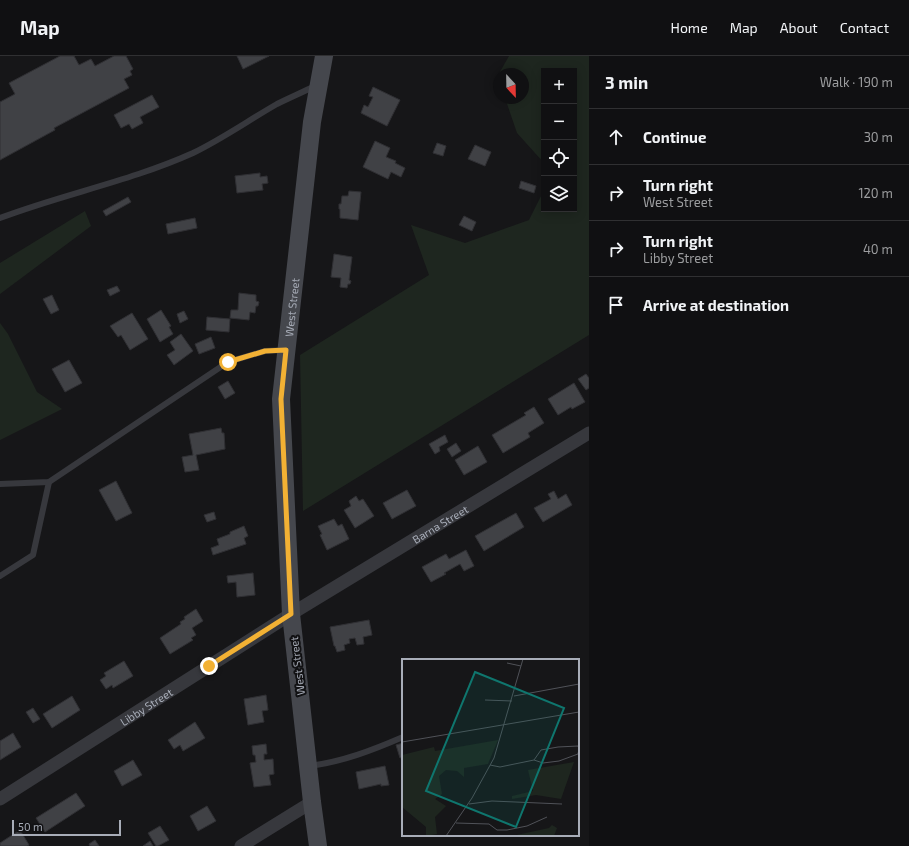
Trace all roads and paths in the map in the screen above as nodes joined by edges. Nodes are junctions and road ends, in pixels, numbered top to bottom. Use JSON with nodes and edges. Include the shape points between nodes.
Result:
{"nodes":[{"id":1,"x":324,"y":56,"type":"edge"},
{"id":2,"x":318,"y":84,"type":"junction"},
{"id":3,"x":0,"y":218,"type":"edge"},
{"id":4,"x":286,"y":350,"type":"junction"},
{"id":5,"x":589,"y":433,"type":"edge"},
{"id":6,"x":49,"y":482,"type":"junction"},
{"id":7,"x":0,"y":484,"type":"edge"},
{"id":8,"x":0,"y":576,"type":"edge"},
{"id":9,"x":291,"y":614,"type":"junction"},
{"id":10,"x":402,"y":738,"type":"edge"},
{"id":11,"x":308,"y":766,"type":"junction"},
{"id":12,"x":0,"y":798,"type":"edge"},
{"id":13,"x":312,"y":802,"type":"junction"},
{"id":14,"x":241,"y":846,"type":"edge"},
{"id":15,"x":318,"y":846,"type":"edge"}],
"edges":[{"from":1,"to":2,"type":"main road","name":"West Street"},
{"from":2,"to":3,"type":"lane","via":[[277,104],[193,153],[150,170]]},
{"from":2,"to":4,"type":"main road","name":"West Street"},
{"from":4,"to":6,"type":"lane","via":[[265,351],[228,362]]},
{"from":4,"to":9,"type":"main road","name":"West Street","via":[[281,399]]},
{"from":5,"to":9,"type":"street","name":"Barna Street"},
{"from":6,"to":7,"type":"lane"},
{"from":6,"to":8,"type":"lane","via":[[33,555]]},
{"from":9,"to":11,"type":"main road","name":"West Street"},
{"from":9,"to":12,"type":"street","name":"Libby Street"},
{"from":10,"to":11,"type":"lane","via":[[343,760]]},
{"from":11,"to":13,"type":"main road","name":"West Street"},
{"from":13,"to":14,"type":"street"},
{"from":13,"to":15,"type":"main road","name":"West Street"}]}
